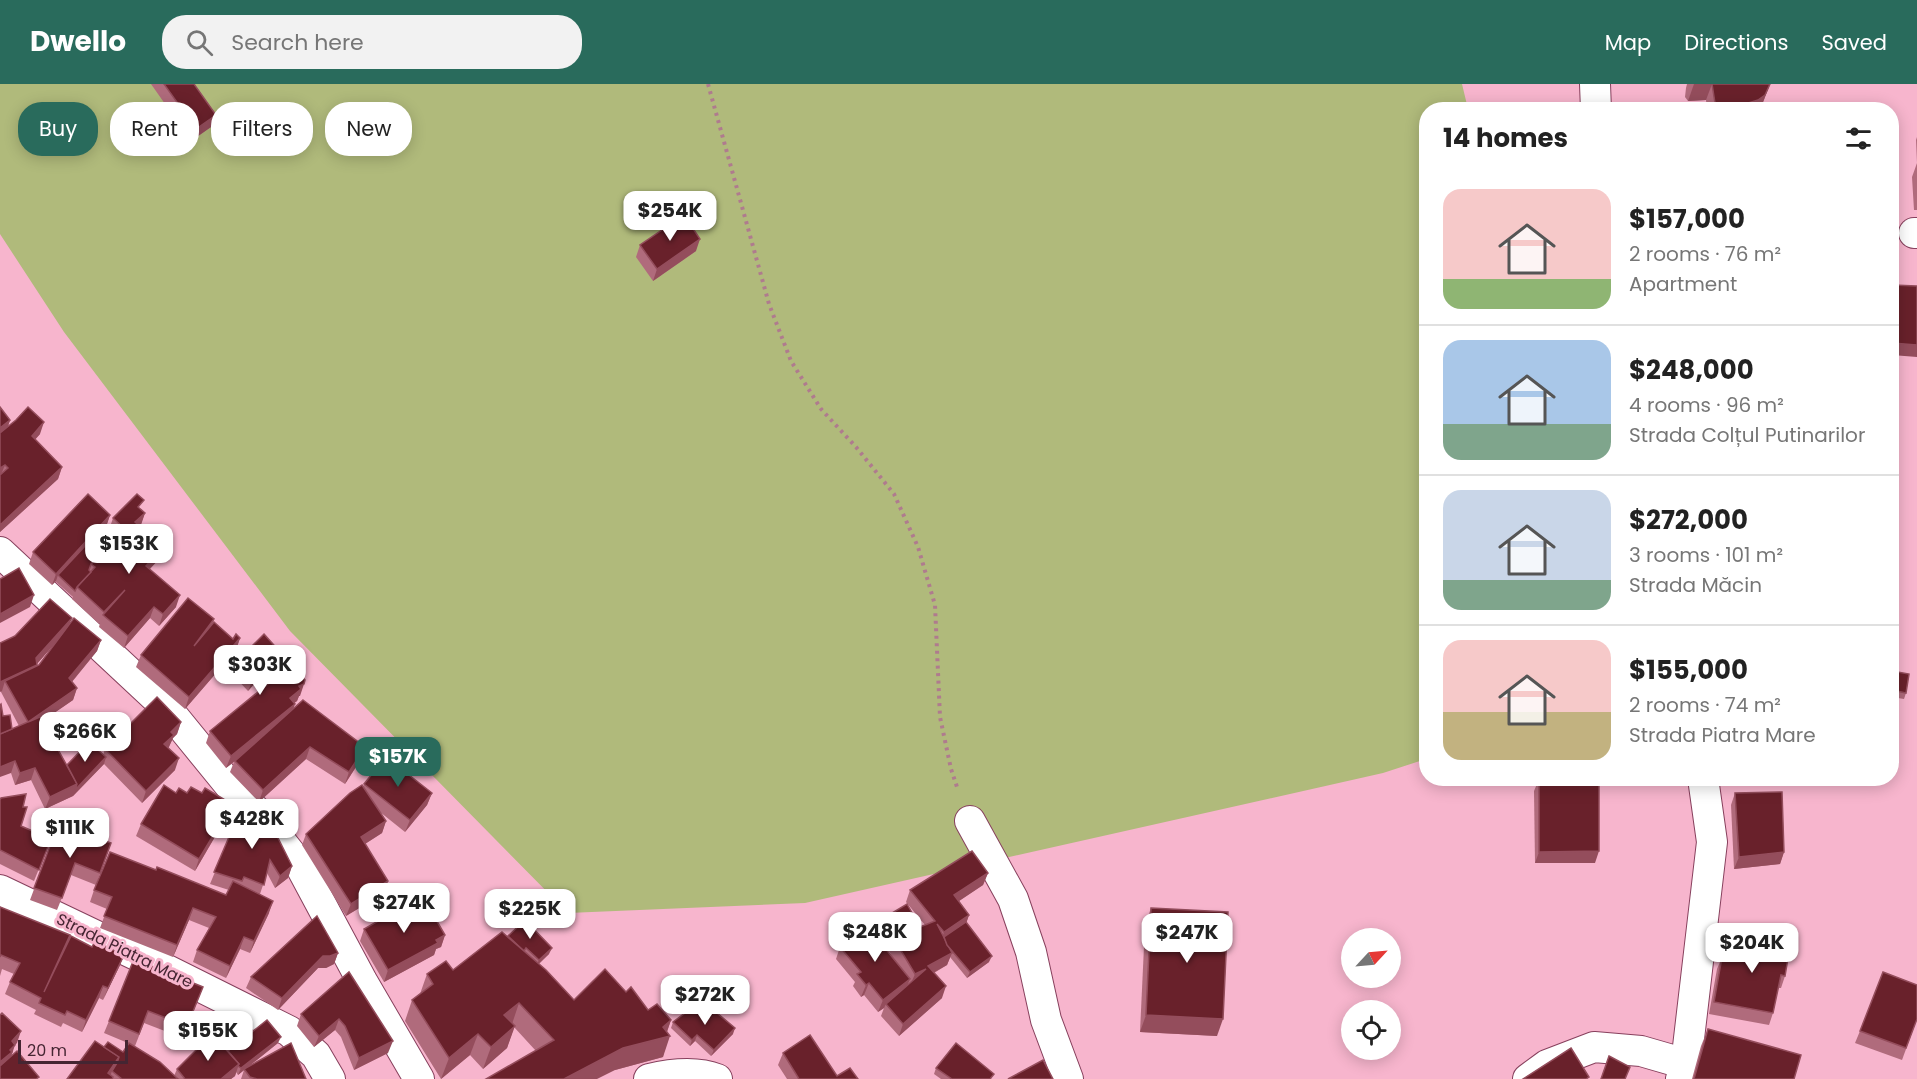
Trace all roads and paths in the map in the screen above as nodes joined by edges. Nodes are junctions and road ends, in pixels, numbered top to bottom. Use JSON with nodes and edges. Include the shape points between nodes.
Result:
{"nodes":[{"id":1,"x":708,"y":84,"type":"edge"},
{"id":2,"x":1595,"y":84,"type":"edge"},
{"id":3,"x":1596,"y":102,"type":"edge"},
{"id":4,"x":0,"y":552,"type":"edge"},
{"id":5,"x":1704,"y":786,"type":"edge"},
{"id":6,"x":970,"y":821,"type":"joint"},
{"id":7,"x":0,"y":890,"type":"edge"},
{"id":8,"x":1684,"y":1072,"type":"edge"},
{"id":9,"x":330,"y":1079,"type":"edge"},
{"id":10,"x":419,"y":1079,"type":"edge"},
{"id":11,"x":650,"y":1079,"type":"edge"},
{"id":12,"x":717,"y":1079,"type":"edge"},
{"id":13,"x":1068,"y":1079,"type":"edge"},
{"id":14,"x":1528,"y":1079,"type":"edge"}],
"edges":[{"from":1,"to":6,"type":"path","via":[[768,304],[791,361],[821,409],[894,494],[918,547],[935,605],[940,717],[951,769]]},
{"from":2,"to":3,"type":"street"},
{"from":4,"to":10,"type":"street","via":[[165,706],[231,787],[261,816],[301,867]]},
{"from":5,"to":8,"type":"street","via":[[1712,842]]},
{"from":6,"to":13,"type":"street","via":[[1013,899]]},
{"from":7,"to":9,"type":"street","name":"Strada Piatra Mare","via":[[289,1031],[316,1055]]},
{"from":8,"to":14,"type":"street","via":[[1641,1051],[1594,1047],[1547,1065]]},
{"from":11,"to":12,"type":"street","via":[[676,1075]]}]}
